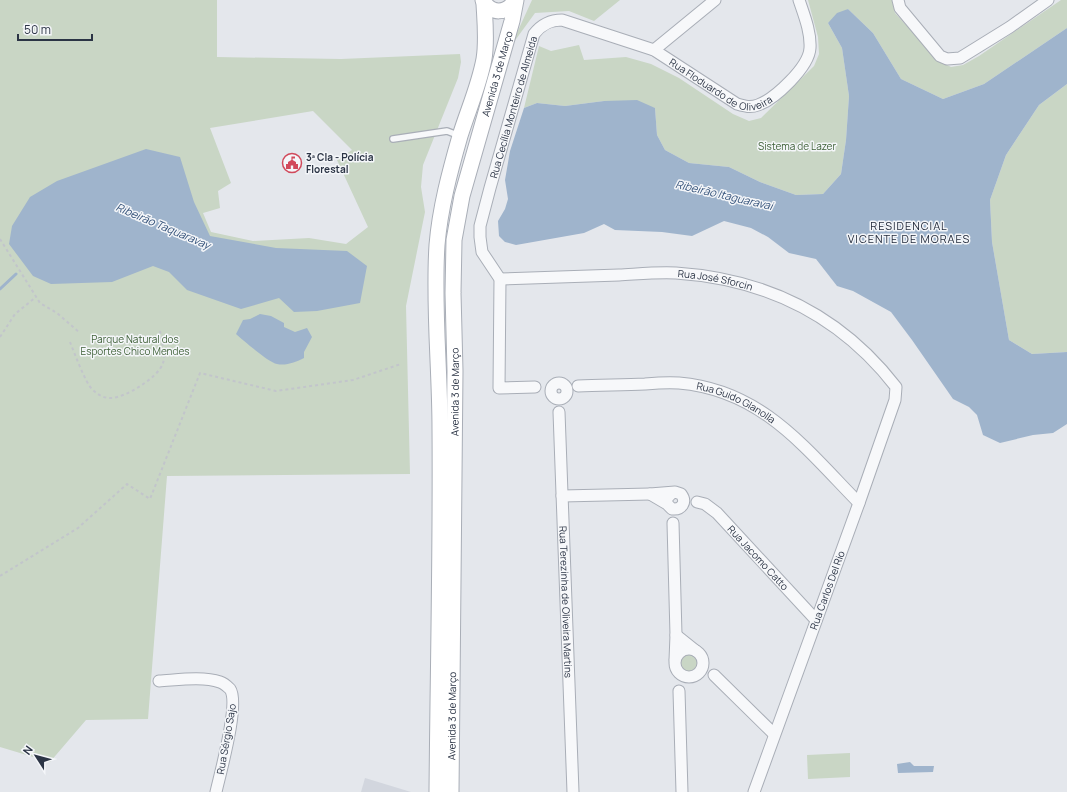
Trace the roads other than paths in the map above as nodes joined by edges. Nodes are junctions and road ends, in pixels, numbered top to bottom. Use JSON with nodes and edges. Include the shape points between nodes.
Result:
{"nodes":[{"id":1,"x":515,"y":0,"type":"edge"},
{"id":2,"x":715,"y":0,"type":"edge"},
{"id":3,"x":799,"y":0,"type":"edge"},
{"id":4,"x":898,"y":0,"type":"edge"},
{"id":5,"x":1048,"y":0,"type":"edge"},
{"id":6,"x":484,"y":2,"type":"edge"},
{"id":7,"x":654,"y":50,"type":"junction"},
{"id":8,"x":460,"y":136,"type":"junction"},
{"id":9,"x":393,"y":140,"type":"dead end"},
{"id":10,"x":500,"y":279,"type":"junction"},
{"id":11,"x":896,"y":387,"type":"joint"},
{"id":12,"x":559,"y":392,"type":"junction"},
{"id":13,"x":677,"y":493,"type":"junction"},
{"id":14,"x":650,"y":494,"type":"junction"},
{"id":15,"x":562,"y":496,"type":"junction"},
{"id":16,"x":697,"y":502,"type":"junction"},
{"id":17,"x":859,"y":503,"type":"junction"},
{"id":18,"x":674,"y":507,"type":"junction"},
{"id":19,"x":816,"y":620,"type":"junction"},
{"id":20,"x":676,"y":635,"type":"junction"},
{"id":21,"x":699,"y":655,"type":"junction"},
{"id":22,"x":675,"y":664,"type":"junction"},
{"id":23,"x":714,"y":675,"type":"junction"},
{"id":24,"x":694,"y":676,"type":"junction"},
{"id":25,"x":159,"y":681,"type":"dead end"},
{"id":26,"x":679,"y":691,"type":"junction"},
{"id":27,"x":774,"y":734,"type":"junction"},
{"id":28,"x":216,"y":792,"type":"edge"},
{"id":29,"x":437,"y":792,"type":"edge"},
{"id":30,"x":451,"y":792,"type":"edge"},
{"id":31,"x":574,"y":792,"type":"edge"},
{"id":32,"x":682,"y":792,"type":"edge"},
{"id":33,"x":754,"y":792,"type":"edge"}],
"edges":[{"from":1,"to":6,"type":"main road","via":[[501,11],[492,10]]},
{"from":1,"to":30,"type":"main road","name":"Avenida 3 de Março","via":[[512,21],[462,196],[454,240]]},
{"from":2,"to":7,"type":"street"},
{"from":3,"to":7,"type":"street","name":"Rua Floduardo de Oliveira","via":[[809,36],[808,58],[802,68],[781,89],[758,105],[748,107],[737,104]]},
{"from":4,"to":5,"type":"street","via":[[900,8],[940,56],[947,59],[960,58]]},
{"from":6,"to":8,"type":"main road","name":"Avenida 3 de Março","via":[[484,58]]},
{"from":7,"to":10,"type":"street","name":"Rua Cecília Monteiro de Almeida","via":[[562,20],[552,21],[538,28],[534,34],[480,226],[482,252]]},
{"from":8,"to":9,"type":"lane","via":[[447,131]]},
{"from":8,"to":29,"type":"main road","name":"Avenida 3 de Março","via":[[440,220],[437,246],[440,428]]},
{"from":10,"to":11,"type":"street","name":"Rua José Sforcin","via":[[676,273],[721,278],[748,285],[791,302],[841,331],[863,350]]},
{"from":10,"to":12,"type":"street","name":"Rua Guido Glanolla","via":[[499,388],[535,387]]},
{"from":11,"to":17,"type":"street","name":"Rua Carlos Del Rio","via":[[895,400]]},
{"from":12,"to":15,"type":"street","name":"Rua Terezinha de Oliveira Martins"},
{"from":12,"to":17,"type":"street","name":"Rua Guido Glanolla","via":[[578,386],[677,383],[712,389],[735,397],[756,407],[778,423]]},
{"from":13,"to":14,"type":"street","name":"Rua Jacomo Catto"},
{"from":13,"to":16,"type":"street","name":"Rua Jacomo Catto"},
{"from":13,"to":18,"type":"street","via":[[667,498]]},
{"from":13,"to":18,"type":"street","via":[[684,499],[684,503]]},
{"from":14,"to":15,"type":"street","name":"Rua Jacomo Catto"},
{"from":14,"to":18,"type":"street"},
{"from":15,"to":31,"type":"street","name":"Rua Terezinha de Oliveira Martins"},
{"from":16,"to":18,"type":"street"},
{"from":16,"to":19,"type":"street","name":"Rua Jacomo Catto","via":[[705,504],[717,513]]},
{"from":17,"to":19,"type":"street","name":"Rua Carlos Del Rio"},
{"from":18,"to":20,"type":"street"},
{"from":19,"to":27,"type":"street","name":"Rua Carlos Del Rio"},
{"from":20,"to":21,"type":"street"},
{"from":20,"to":22,"type":"street"},
{"from":21,"to":22,"type":"street","via":[[688,650],[683,651],[679,653]]},
{"from":21,"to":23,"type":"street"},
{"from":21,"to":24,"type":"street","via":[[702,667]]},
{"from":22,"to":24,"type":"street","via":[[680,674],[686,677]]},
{"from":22,"to":26,"type":"street"},
{"from":23,"to":24,"type":"street"},
{"from":23,"to":27,"type":"street"},
{"from":24,"to":26,"type":"street"},
{"from":25,"to":28,"type":"street","name":"Rua Sérgio Sajo","via":[[208,679],[222,682],[230,690],[233,700],[232,716]]},
{"from":26,"to":32,"type":"street"},
{"from":27,"to":33,"type":"street","name":"Rua Carlos Del Rio"}]}
